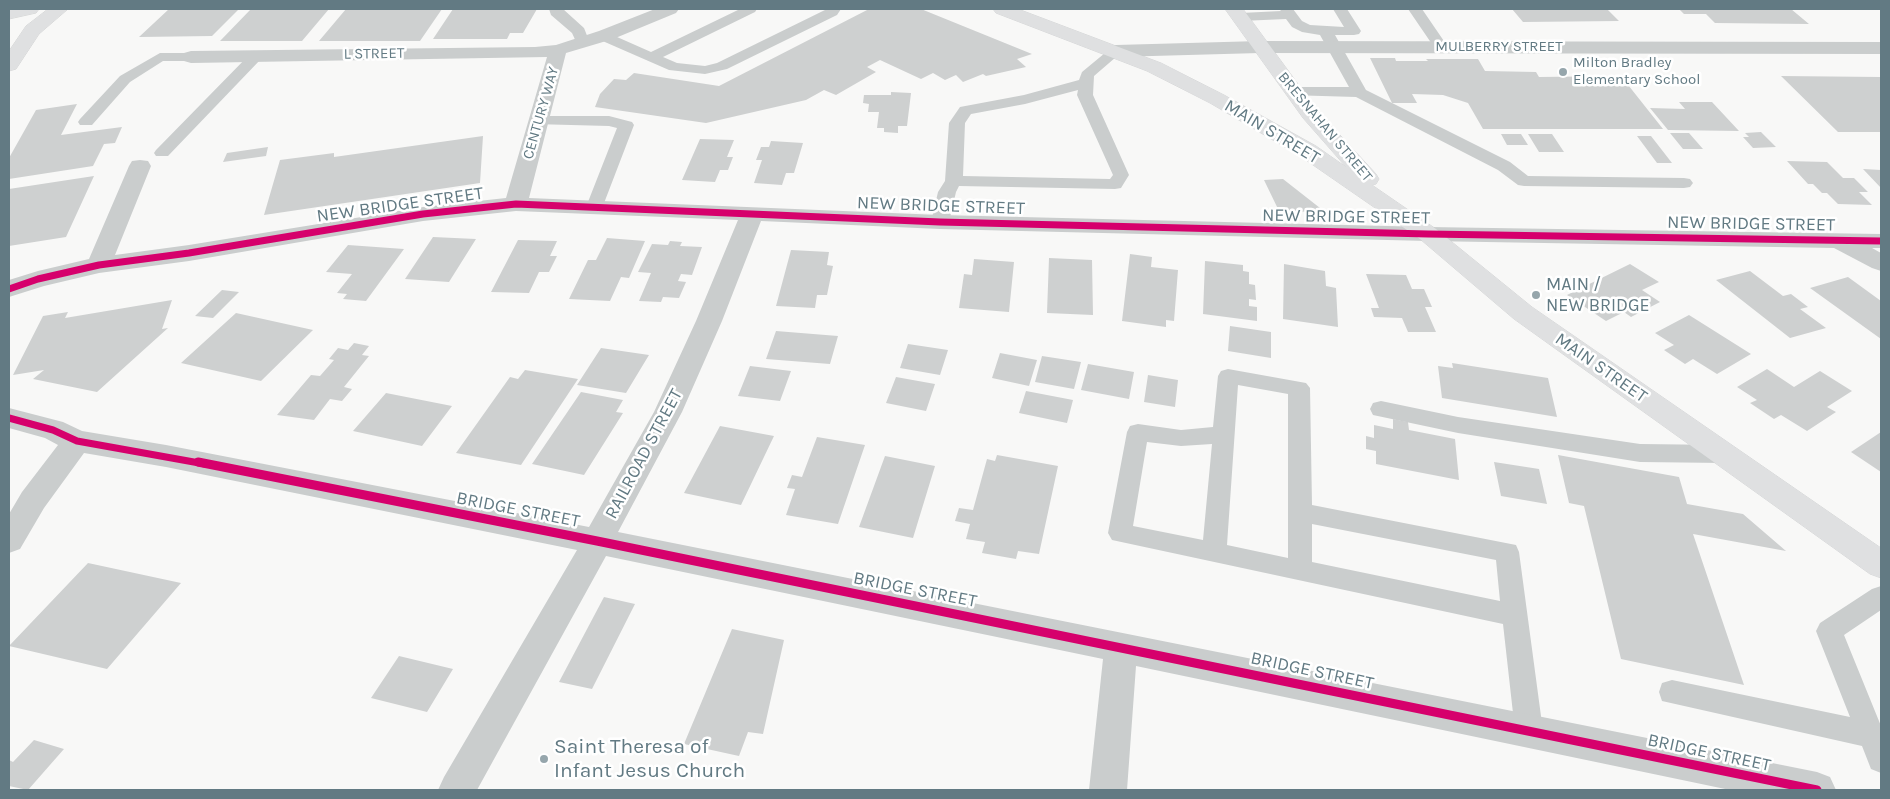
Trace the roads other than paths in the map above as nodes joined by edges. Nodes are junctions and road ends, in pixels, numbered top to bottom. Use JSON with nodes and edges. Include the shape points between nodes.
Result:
{"nodes":[{"id":1,"x":30,"y":9,"type":"edge"},
{"id":2,"x":59,"y":9,"type":"edge"},
{"id":3,"x":578,"y":9,"type":"edge"},
{"id":4,"x":670,"y":9,"type":"edge"},
{"id":5,"x":750,"y":9,"type":"edge"},
{"id":6,"x":834,"y":9,"type":"edge"},
{"id":7,"x":1002,"y":9,"type":"edge"},
{"id":8,"x":1340,"y":9,"type":"edge"},
{"id":9,"x":1415,"y":9,"type":"edge"},
{"id":10,"x":559,"y":12,"type":"edge"},
{"id":11,"x":1288,"y":12,"type":"edge"},
{"id":12,"x":1237,"y":13,"type":"edge"},
{"id":13,"x":9,"y":14,"type":"edge"},
{"id":14,"x":603,"y":36,"type":"junction"},
{"id":15,"x":1328,"y":39,"type":"junction"},
{"id":16,"x":583,"y":43,"type":"junction"},
{"id":17,"x":1260,"y":47,"type":"junction"},
{"id":18,"x":1441,"y":47,"type":"junction"},
{"id":19,"x":1881,"y":48,"type":"edge"},
{"id":20,"x":558,"y":50,"type":"junction"},
{"id":21,"x":1116,"y":51,"type":"junction"},
{"id":22,"x":256,"y":56,"type":"junction"},
{"id":23,"x":191,"y":57,"type":"joint"},
{"id":24,"x":652,"y":57,"type":"junction"},
{"id":25,"x":9,"y":65,"type":"edge"},
{"id":26,"x":1086,"y":83,"type":"junction"},
{"id":27,"x":1293,"y":92,"type":"junction"},
{"id":28,"x":1360,"y":92,"type":"junction"},
{"id":29,"x":538,"y":121,"type":"junction"},
{"id":30,"x":86,"y":122,"type":"dead end"},
{"id":31,"x":162,"y":153,"type":"dead end"},
{"id":32,"x":140,"y":166,"type":"dead end"},
{"id":33,"x":954,"y":181,"type":"junction"},
{"id":34,"x":1684,"y":183,"type":"dead end"},
{"id":35,"x":516,"y":204,"type":"junction"},
{"id":36,"x":595,"y":207,"type":"junction"},
{"id":37,"x":752,"y":214,"type":"junction"},
{"id":38,"x":940,"y":222,"type":"junction"},
{"id":39,"x":1428,"y":234,"type":"junction"},
{"id":40,"x":1838,"y":240,"type":"junction"},
{"id":41,"x":1881,"y":241,"type":"edge"},
{"id":42,"x":1881,"y":263,"type":"edge"},
{"id":43,"x":99,"y":264,"type":"junction"},
{"id":44,"x":9,"y":289,"type":"edge"},
{"id":45,"x":1381,"y":409,"type":"dead end"},
{"id":46,"x":9,"y":418,"type":"edge"},
{"id":47,"x":1224,"y":434,"type":"junction"},
{"id":48,"x":77,"y":441,"type":"junction"},
{"id":49,"x":1724,"y":454,"type":"junction"},
{"id":50,"x":1300,"y":512,"type":"junction"},
{"id":51,"x":9,"y":540,"type":"edge"},
{"id":52,"x":597,"y":541,"type":"junction"},
{"id":53,"x":1214,"y":552,"type":"junction"},
{"id":54,"x":1881,"y":565,"type":"edge"},
{"id":55,"x":1300,"y":570,"type":"junction"},
{"id":56,"x":1881,"y":597,"type":"edge"},
{"id":57,"x":1515,"y":615,"type":"junction"},
{"id":58,"x":1121,"y":647,"type":"junction"},
{"id":59,"x":1672,"y":692,"type":"dead end"},
{"id":60,"x":1530,"y":731,"type":"junction"},
{"id":61,"x":1871,"y":735,"type":"junction"},
{"id":62,"x":1881,"y":760,"type":"edge"},
{"id":63,"x":457,"y":790,"type":"edge"},
{"id":64,"x":1108,"y":790,"type":"edge"},
{"id":65,"x":1817,"y":790,"type":"edge"}],
"edges":[{"from":1,"to":13,"type":"main road"},
{"from":2,"to":25,"type":"main road","via":[[32,30]]},
{"from":3,"to":10,"type":"lane"},
{"from":4,"to":14,"type":"street","name":"CENTURY WAY"},
{"from":5,"to":24,"type":"lane"},
{"from":6,"to":24,"type":"lane","via":[[722,66],[705,70],[674,67]]},
{"from":7,"to":21,"type":"main road","name":"MAIN STREET"},
{"from":8,"to":15,"type":"lane","via":[[1354,31]]},
{"from":9,"to":18,"type":"lane"},
{"from":10,"to":16,"type":"lane","via":[[579,31]]},
{"from":11,"to":12,"type":"lane"},
{"from":11,"to":15,"type":"lane","via":[[1297,24]]},
{"from":12,"to":17,"type":"main road","name":"BRESNAHAN STREET"},
{"from":14,"to":16,"type":"street","name":"CENTURY WAY"},
{"from":14,"to":24,"type":"lane"},
{"from":15,"to":17,"type":"street","name":"MULBERRY STREET"},
{"from":15,"to":18,"type":"street","name":"MULBERRY STREET"},
{"from":15,"to":28,"type":"lane"},
{"from":16,"to":20,"type":"street","name":"CENTURY WAY"},
{"from":17,"to":21,"type":"street","name":"MULBERRY STREET"},
{"from":17,"to":27,"type":"main road","name":"BRESNAHAN STREET"},
{"from":18,"to":19,"type":"street","name":"MULBERRY STREET"},
{"from":20,"to":22,"type":"street","name":"L STREET","via":[[535,53]]},
{"from":20,"to":29,"type":"street","name":"CENTURY WAY"},
{"from":21,"to":26,"type":"lane","via":[[1087,75]]},
{"from":21,"to":39,"type":"main road","name":"MAIN STREET","via":[[1185,82],[1308,151]]},
{"from":22,"to":23,"type":"street","name":"L STREET"},
{"from":22,"to":31,"type":"lane"},
{"from":23,"to":30,"type":"lane","via":[[160,57],[125,79]]},
{"from":26,"to":33,"type":"lane","via":[[966,110],[958,123]]},
{"from":26,"to":33,"type":"lane","via":[[1085,94],[1121,175],[1115,184]]},
{"from":27,"to":28,"type":"lane"},
{"from":27,"to":39,"type":"main road","name":"BRESNAHAN STREET","via":[[1363,173]]},
{"from":28,"to":34,"type":"lane","via":[[1504,166],[1524,181]]},
{"from":29,"to":35,"type":"street","name":"CENTURY WAY"},
{"from":29,"to":36,"type":"lane","via":[[609,121],[626,125]]},
{"from":32,"to":43,"type":"street"},
{"from":33,"to":38,"type":"lane","via":[[947,192]]},
{"from":35,"to":36,"type":"street","name":"NEW BRIDGE STREET"},
{"from":35,"to":43,"type":"street","name":"NEW BRIDGE STREET","via":[[422,214],[188,253]]},
{"from":36,"to":37,"type":"street","name":"NEW BRIDGE STREET"},
{"from":37,"to":38,"type":"street","name":"NEW BRIDGE STREET"},
{"from":37,"to":52,"type":"street","name":"RAILROAD STREET","via":[[684,380]]},
{"from":38,"to":39,"type":"street","name":"NEW BRIDGE STREET"},
{"from":39,"to":40,"type":"street","name":"NEW BRIDGE STREET"},
{"from":39,"to":49,"type":"main road","name":"MAIN STREET","via":[[1523,313]]},
{"from":40,"to":41,"type":"street","name":"NEW BRIDGE STREET"},
{"from":40,"to":42,"type":"street"},
{"from":43,"to":44,"type":"street","name":"NEW BRIDGE STREET"},
{"from":45,"to":49,"type":"lane","via":[[1458,425],[1640,453]]},
{"from":46,"to":48,"type":"street","name":"BRIDGE STREET","via":[[53,430]]},
{"from":47,"to":50,"type":"lane","via":[[1228,376],[1299,388]]},
{"from":47,"to":53,"type":"lane"},
{"from":47,"to":53,"type":"lane","via":[[1181,438],[1138,432],[1120,533]]},
{"from":48,"to":51,"type":"street","via":[[33,500]]},
{"from":48,"to":52,"type":"street","name":"BRIDGE STREET"},
{"from":49,"to":54,"type":"main road","name":"MAIN STREET"},
{"from":50,"to":55,"type":"lane"},
{"from":50,"to":57,"type":"lane","via":[[1507,552]]},
{"from":52,"to":58,"type":"street","name":"BRIDGE STREET"},
{"from":52,"to":63,"type":"street","name":"RAILROAD STREET"},
{"from":53,"to":55,"type":"lane"},
{"from":55,"to":57,"type":"lane"},
{"from":56,"to":61,"type":"lane","via":[[1829,631]]},
{"from":57,"to":60,"type":"lane"},
{"from":58,"to":60,"type":"street","name":"BRIDGE STREET"},
{"from":58,"to":64,"type":"street"},
{"from":59,"to":61,"type":"lane"},
{"from":60,"to":65,"type":"street","name":"BRIDGE STREET"},
{"from":61,"to":62,"type":"lane"}]}
